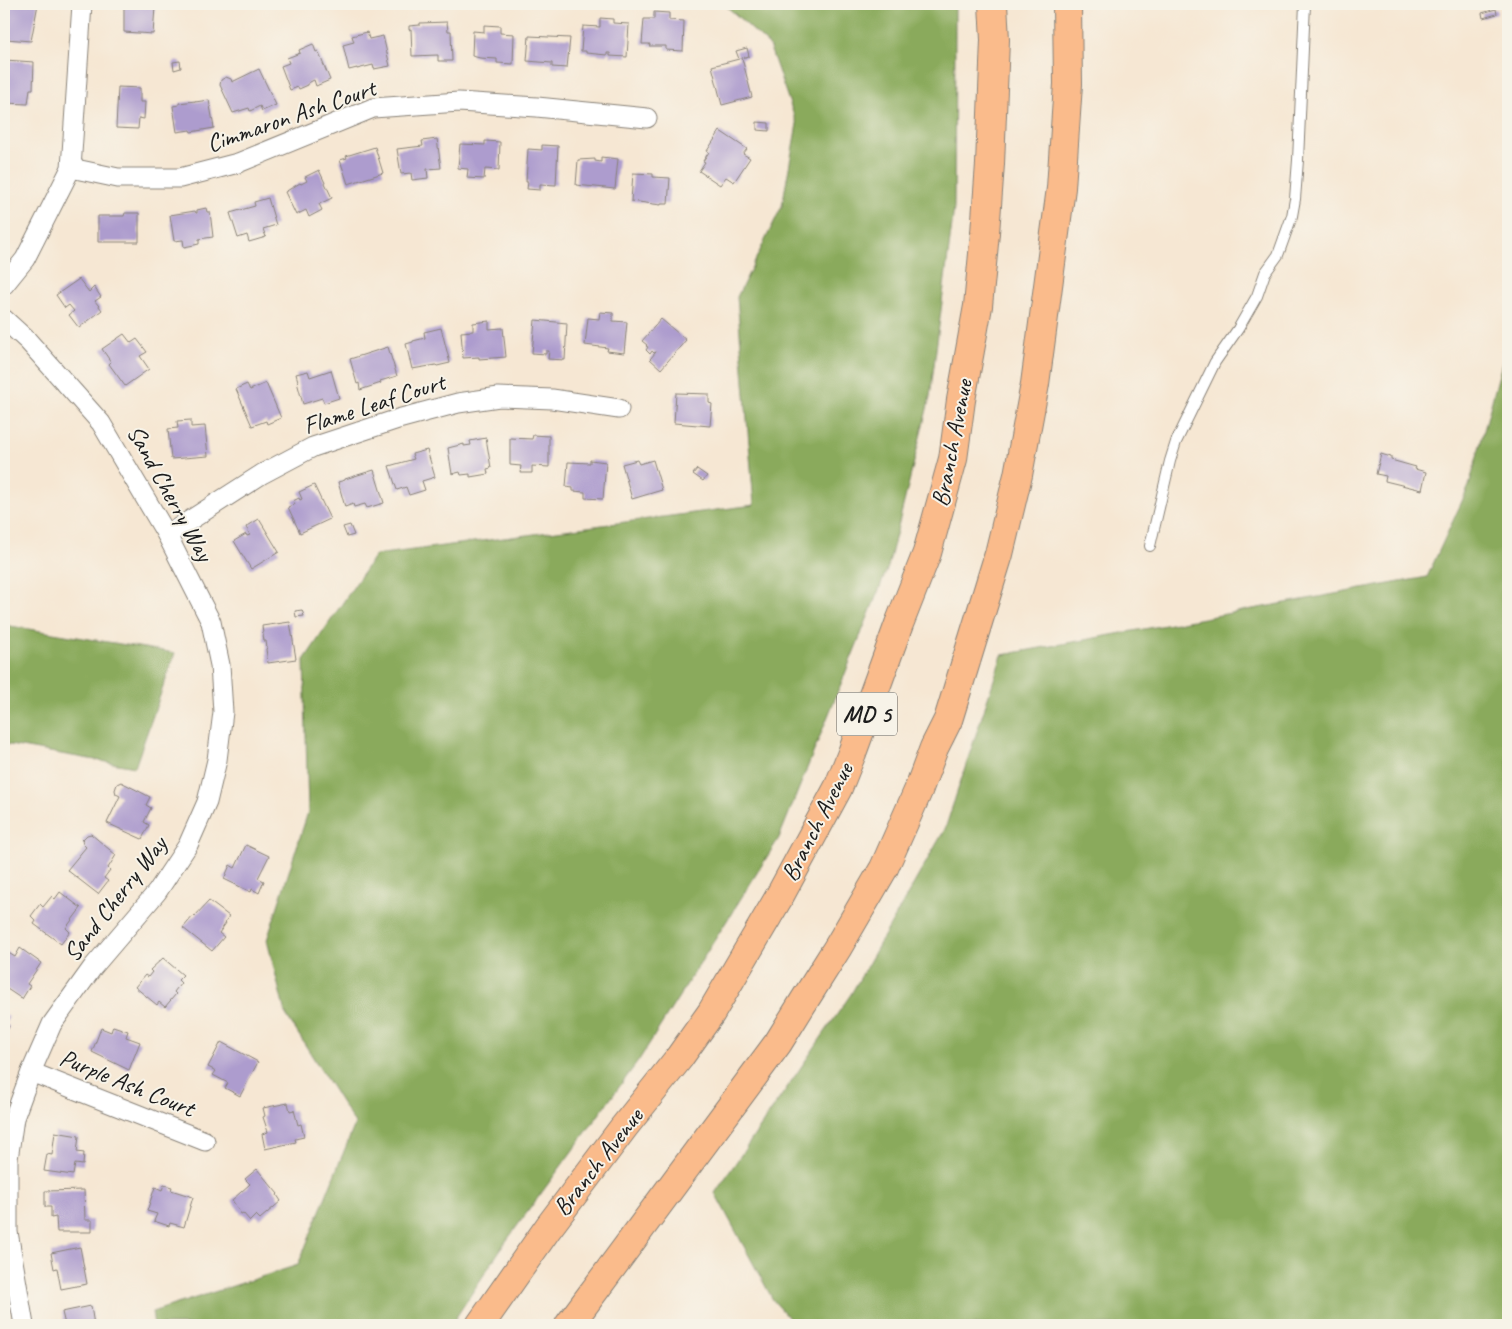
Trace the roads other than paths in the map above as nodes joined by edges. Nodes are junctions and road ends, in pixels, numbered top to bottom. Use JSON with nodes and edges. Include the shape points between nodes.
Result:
{"nodes":[{"id":1,"x":82,"y":4,"type":"edge"},
{"id":2,"x":993,"y":4,"type":"edge"},
{"id":3,"x":1067,"y":4,"type":"edge"},
{"id":4,"x":1306,"y":4,"type":"edge"},
{"id":5,"x":647,"y":118,"type":"dead end"},
{"id":6,"x":71,"y":168,"type":"junction"},
{"id":7,"x":4,"y":285,"type":"edge"},
{"id":8,"x":4,"y":319,"type":"edge"},
{"id":9,"x":619,"y":409,"type":"dead end"},
{"id":10,"x":167,"y":535,"type":"junction"},
{"id":11,"x":1150,"y":546,"type":"dead end"},
{"id":12,"x":31,"y":1072,"type":"junction"},
{"id":13,"x":205,"y":1141,"type":"dead end"},
{"id":14,"x":24,"y":1325,"type":"edge"},
{"id":15,"x":480,"y":1325,"type":"edge"},
{"id":16,"x":569,"y":1325,"type":"edge"}],
"edges":[{"from":1,"to":6,"type":"street"},
{"from":2,"to":15,"type":"highway","name":"Branch Avenue","number":"MD 5","via":[[990,164],[985,233],[978,306],[953,460],[927,553],[852,753],[838,788],[778,899],[711,1013],[548,1228]]},
{"from":3,"to":16,"type":"highway","via":[[1068,84],[1061,188],[1035,384],[1001,545],[948,720],[884,868],[778,1043]]},
{"from":4,"to":11,"type":"lane","via":[[1292,216],[1278,255],[1265,273],[1238,329],[1215,362],[1176,442]]},
{"from":5,"to":6,"type":"street","name":"Cimmaron Ash Court","via":[[460,102],[373,108],[238,163],[180,178],[118,178]]},
{"from":6,"to":7,"type":"street","via":[[25,259]]},
{"from":8,"to":10,"type":"street","name":"Sand Cherry Way","via":[[28,340],[102,423]]},
{"from":9,"to":10,"type":"street","name":"Flame Leaf Court","via":[[552,399],[499,397],[458,402],[313,448],[262,474]]},
{"from":10,"to":12,"type":"street","name":"Sand Cherry Way","via":[[211,622],[220,665],[223,712],[207,802],[188,845],[157,892],[93,967],[52,1024]]},
{"from":12,"to":13,"type":"street","name":"Purple Ash Court"},
{"from":12,"to":14,"type":"street","name":"Sand Cherry Way","via":[[14,1118],[8,1159],[8,1232]]}]}
